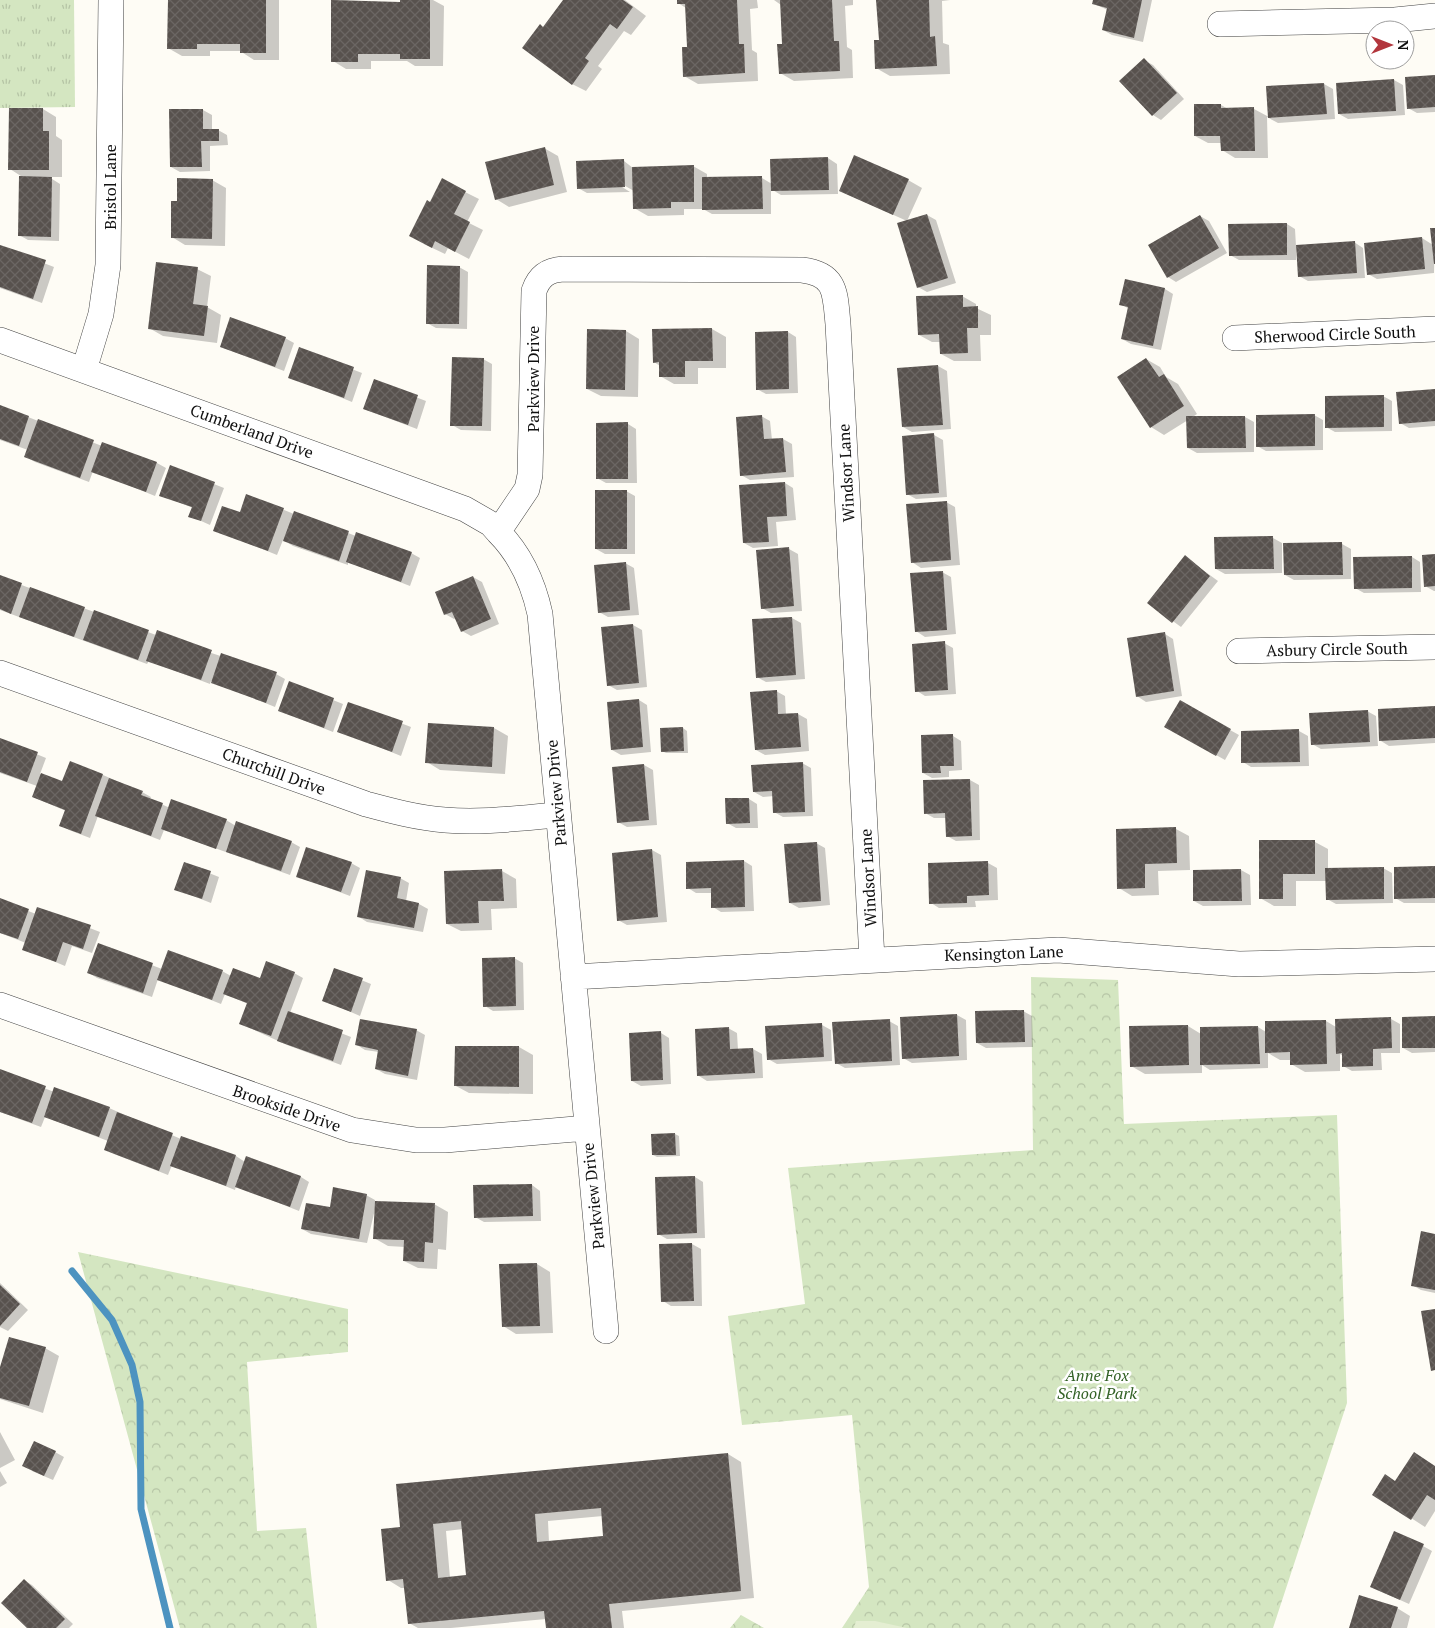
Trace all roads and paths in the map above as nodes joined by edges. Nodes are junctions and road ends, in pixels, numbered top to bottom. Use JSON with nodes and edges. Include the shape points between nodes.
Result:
{"nodes":[{"id":1,"x":111,"y":0,"type":"edge"},
{"id":2,"x":1435,"y":16,"type":"edge"},
{"id":3,"x":1220,"y":24,"type":"dead end"},
{"id":4,"x":542,"y":276,"type":"joint"},
{"id":5,"x":1435,"y":329,"type":"edge"},
{"id":6,"x":1235,"y":338,"type":"dead end"},
{"id":7,"x":0,"y":340,"type":"edge"},
{"id":8,"x":84,"y":370,"type":"junction"},
{"id":9,"x":498,"y":532,"type":"junction"},
{"id":10,"x":1435,"y":647,"type":"edge"},
{"id":11,"x":1239,"y":652,"type":"dead end"},
{"id":12,"x":0,"y":673,"type":"edge"},
{"id":13,"x":558,"y":815,"type":"junction"},
{"id":14,"x":1435,"y":958,"type":"edge"},
{"id":15,"x":872,"y":959,"type":"junction"},
{"id":16,"x":573,"y":977,"type":"junction"},
{"id":17,"x":0,"y":1005,"type":"edge"},
{"id":18,"x":587,"y":1128,"type":"junction"},
{"id":19,"x":606,"y":1331,"type":"dead end"}],
"edges":[{"from":1,"to":8,"type":"street","name":"Bristol Lane","via":[[108,266],[101,314]]},
{"from":2,"to":3,"type":"street","via":[[1395,20]]},
{"from":4,"to":9,"type":"street","name":"Parkview Drive","via":[[534,291],[530,475],[527,489]]},
{"from":4,"to":15,"type":"street","name":"Windsor Lane","via":[[563,269],[802,270],[821,274],[832,285],[838,324]]},
{"from":5,"to":6,"type":"street","name":"Sherwood Circle South"},
{"from":7,"to":8,"type":"street","name":"Cumberland Drive"},
{"from":8,"to":9,"type":"street","name":"Cumberland Drive","via":[[465,509],[491,524]]},
{"from":9,"to":13,"type":"street","name":"Parkview Drive","via":[[510,544],[531,580],[540,614]]},
{"from":10,"to":11,"type":"street","name":"Asbury Circle South"},
{"from":12,"to":13,"type":"street","name":"Churchill Drive","via":[[401,814],[478,821]]},
{"from":13,"to":16,"type":"street","name":"Parkview Drive"},
{"from":14,"to":15,"type":"street","name":"Kensington Lane","via":[[1239,964],[1058,950]]},
{"from":15,"to":16,"type":"street","name":"Kensington Lane"},
{"from":16,"to":18,"type":"street","name":"Parkview Drive"},
{"from":17,"to":18,"type":"street","name":"Brookside Drive","via":[[352,1130],[416,1140],[445,1140]]},
{"from":18,"to":19,"type":"street","name":"Parkview Drive"}]}
